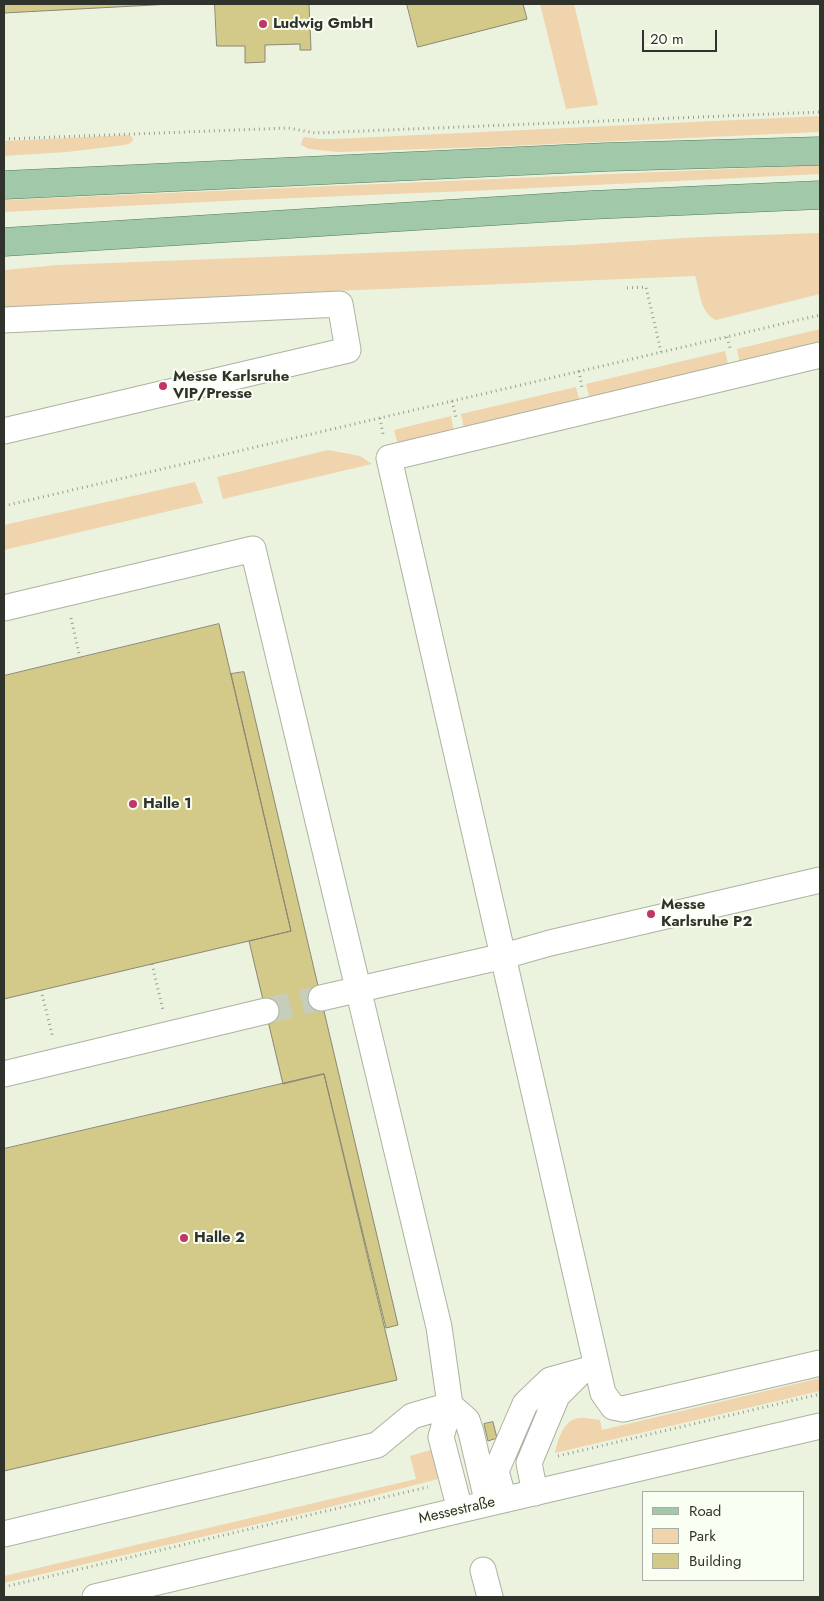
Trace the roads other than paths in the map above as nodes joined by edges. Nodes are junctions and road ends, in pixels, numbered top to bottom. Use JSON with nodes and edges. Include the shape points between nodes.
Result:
{"nodes":[{"id":1,"x":820,"y":151,"type":"edge"},
{"id":2,"x":4,"y":185,"type":"edge"},
{"id":3,"x":820,"y":195,"type":"edge"},
{"id":4,"x":4,"y":242,"type":"edge"},
{"id":5,"x":4,"y":320,"type":"edge"},
{"id":6,"x":820,"y":355,"type":"edge"},
{"id":7,"x":4,"y":431,"type":"edge"},
{"id":8,"x":4,"y":608,"type":"edge"},
{"id":9,"x":820,"y":880,"type":"edge"},
{"id":10,"x":504,"y":956,"type":"junction"},
{"id":11,"x":359,"y":990,"type":"junction"},
{"id":12,"x":322,"y":998,"type":"tunnel mouth"},
{"id":13,"x":266,"y":1011,"type":"tunnel mouth"},
{"id":14,"x":4,"y":1074,"type":"edge"},
{"id":15,"x":820,"y":1363,"type":"edge"},
{"id":16,"x":582,"y":1371,"type":"junction"},
{"id":17,"x":450,"y":1405,"type":"junction"},
{"id":18,"x":820,"y":1426,"type":"edge"},
{"id":19,"x":500,"y":1503,"type":"junction"},
{"id":20,"x":4,"y":1534,"type":"edge"},
{"id":21,"x":484,"y":1570,"type":"dead end"},
{"id":22,"x":95,"y":1597,"type":"edge"},
{"id":23,"x":490,"y":1597,"type":"edge"}],
"edges":[{"from":1,"to":2,"type":"main road","via":[[608,156]]},
{"from":3,"to":4,"type":"main road"},
{"from":5,"to":7,"type":"street","via":[[340,304],[348,350]]},
{"from":6,"to":10,"type":"street","via":[[389,458]]},
{"from":8,"to":11,"type":"street","via":[[253,549]]},
{"from":9,"to":10,"type":"street"},
{"from":10,"to":11,"type":"street"},
{"from":10,"to":16,"type":"street"},
{"from":11,"to":12,"type":"street"},
{"from":11,"to":17,"type":"street","via":[[439,1327]]},
{"from":13,"to":14,"type":"street"},
{"from":15,"to":16,"type":"street","via":[[623,1409],[612,1406]]},
{"from":16,"to":19,"type":"street","via":[[557,1396],[529,1463]]},
{"from":16,"to":19,"type":"street","via":[[545,1459]]},
{"from":16,"to":19,"type":"street","via":[[550,1380],[525,1404],[496,1471]]},
{"from":17,"to":19,"type":"street","via":[[467,1420]]},
{"from":17,"to":19,"type":"street","via":[[441,1437],[452,1482]]},
{"from":17,"to":20,"type":"street","via":[[412,1416],[377,1445]]},
{"from":18,"to":19,"type":"street","name":"Messestraße"},
{"from":19,"to":22,"type":"street","name":"Messestraße"},
{"from":21,"to":23,"type":"street"}]}
